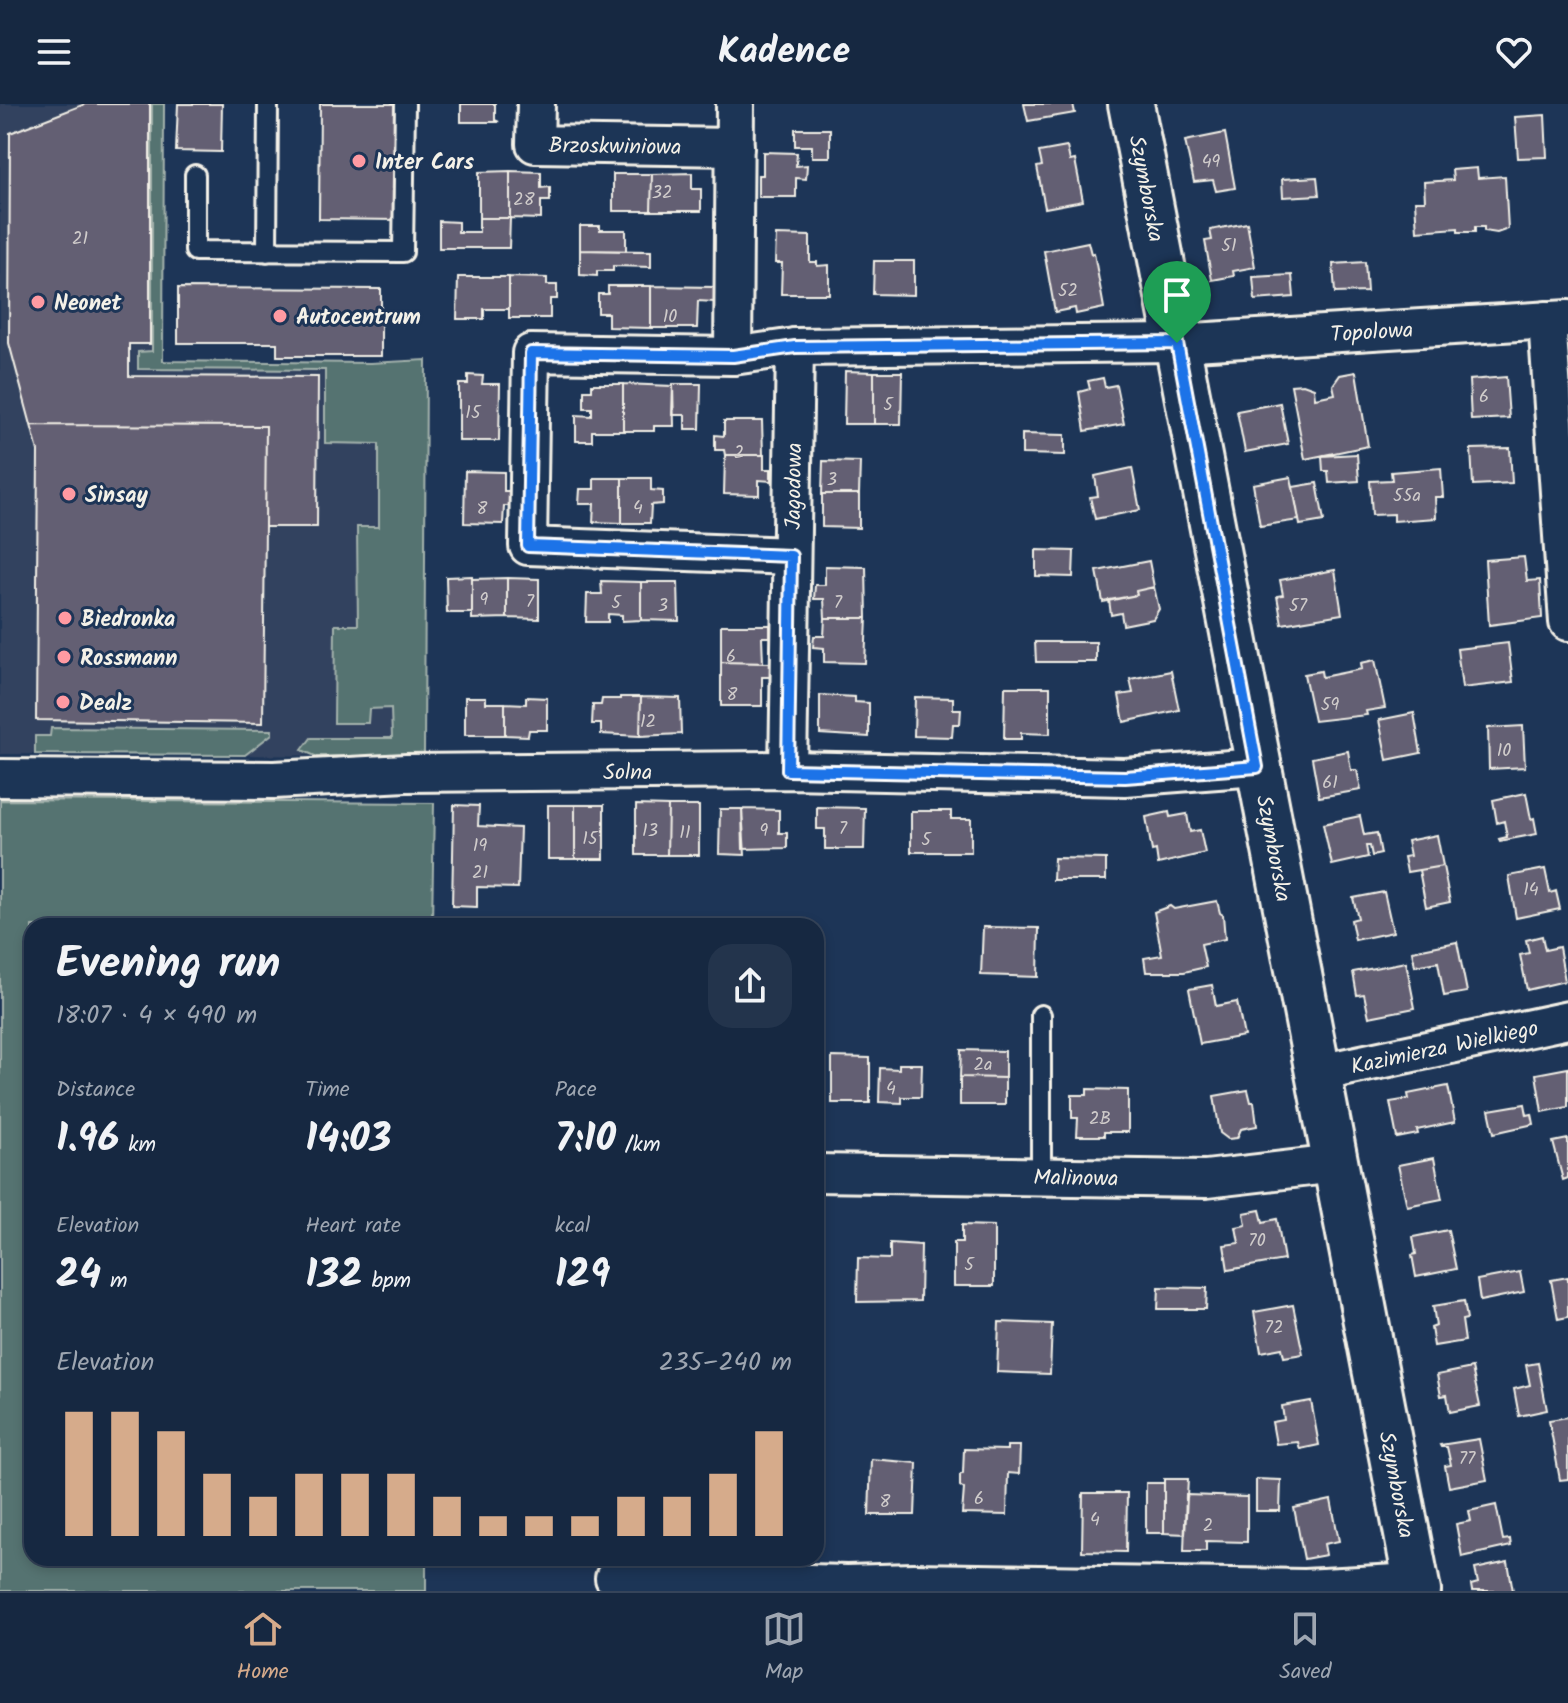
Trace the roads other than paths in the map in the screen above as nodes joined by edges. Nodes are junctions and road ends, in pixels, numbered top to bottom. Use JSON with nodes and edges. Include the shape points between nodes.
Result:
{"nodes":[{"id":1,"x":268,"y":104,"type":"edge"},
{"id":2,"x":405,"y":104,"type":"edge"},
{"id":3,"x":536,"y":104,"type":"edge"},
{"id":4,"x":735,"y":104,"type":"edge"},
{"id":5,"x":1131,"y":104,"type":"edge"},
{"id":6,"x":735,"y":147,"type":"junction"},
{"id":7,"x":195,"y":175,"type":"dead end"},
{"id":8,"x":267,"y":252,"type":"junction"},
{"id":9,"x":1557,"y":320,"type":"edge"},
{"id":10,"x":1177,"y":343,"type":"junction"},
{"id":11,"x":795,"y":347,"type":"junction"},
{"id":12,"x":733,"y":356,"type":"junction"},
{"id":13,"x":791,"y":556,"type":"junction"},
{"id":14,"x":1568,"y":602,"type":"edge"},
{"id":15,"x":1568,"y":622,"type":"edge"},
{"id":16,"x":1257,"y":767,"type":"junction"},
{"id":17,"x":788,"y":770,"type":"junction"},
{"id":18,"x":0,"y":778,"type":"edge"},
{"id":19,"x":1041,"y":1015,"type":"dead end"},
{"id":20,"x":1568,"y":1020,"type":"edge"},
{"id":21,"x":1319,"y":1073,"type":"junction"},
{"id":22,"x":1336,"y":1164,"type":"junction"},
{"id":23,"x":824,"y":1173,"type":"edge"},
{"id":24,"x":1041,"y":1175,"type":"junction"},
{"id":25,"x":614,"y":1578,"type":"dead end"},
{"id":26,"x":1417,"y":1587,"type":"edge"}],
"edges":[{"from":1,"to":8,"type":"lane"},
{"from":2,"to":8,"type":"lane","via":[[403,252]]},
{"from":3,"to":6,"type":"street","name":"Brzoskwiniowa","via":[[535,144]]},
{"from":4,"to":6,"type":"street"},
{"from":5,"to":10,"type":"street","name":"Szymborska"},
{"from":6,"to":12,"type":"street"},
{"from":7,"to":8,"type":"lane","via":[[195,251]]},
{"from":9,"to":10,"type":"street","name":"Topolowa"},
{"from":9,"to":14,"type":"street"},
{"from":10,"to":11,"type":"street","name":"Topolowa"},
{"from":10,"to":16,"type":"street","name":"Szymborska"},
{"from":11,"to":12,"type":"street","name":"Topolowa"},
{"from":11,"to":13,"type":"street","name":"Jagodowa"},
{"from":12,"to":13,"type":"street","name":"Topolowa","via":[[531,353],[528,546]]},
{"from":13,"to":17,"type":"street","name":"Jagodowa"},
{"from":14,"to":15,"type":"street"},
{"from":16,"to":17,"type":"street","name":"Solna","via":[[1125,777]]},
{"from":16,"to":21,"type":"street","name":"Szymborska"},
{"from":17,"to":18,"type":"street","name":"Solna","via":[[406,773],[274,780]]},
{"from":19,"to":24,"type":"lane"},
{"from":20,"to":21,"type":"street","name":"Kazimierza Wielkiego"},
{"from":21,"to":22,"type":"street","name":"Szymborska"},
{"from":22,"to":24,"type":"street","name":"Malinowa","via":[[1206,1179]]},
{"from":22,"to":26,"type":"street","name":"Szymborska"},
{"from":23,"to":24,"type":"street","name":"Malinowa"},
{"from":25,"to":26,"type":"street"}]}
